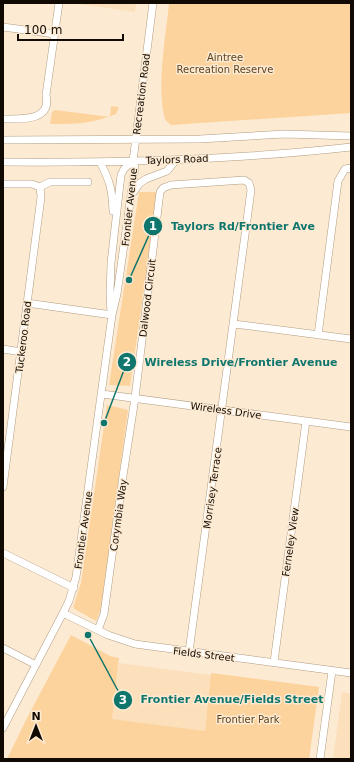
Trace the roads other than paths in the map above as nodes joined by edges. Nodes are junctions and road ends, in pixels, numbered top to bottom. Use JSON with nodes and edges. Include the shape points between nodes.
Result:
{"nodes":[{"id":1,"x":59,"y":3,"type":"edge"},
{"id":2,"x":153,"y":3,"type":"edge"},
{"id":3,"x":3,"y":27,"type":"edge"},
{"id":4,"x":55,"y":34,"type":"junction"},
{"id":5,"x":3,"y":119,"type":"edge"},
{"id":6,"x":351,"y":136,"type":"edge"},
{"id":7,"x":3,"y":140,"type":"edge"},
{"id":8,"x":136,"y":140,"type":"junction"},
{"id":9,"x":351,"y":147,"type":"edge"},
{"id":10,"x":176,"y":160,"type":"junction"},
{"id":11,"x":133,"y":161,"type":"junction"},
{"id":12,"x":3,"y":162,"type":"edge"},
{"id":13,"x":100,"y":162,"type":"junction"},
{"id":14,"x":351,"y":168,"type":"edge"},
{"id":15,"x":88,"y":182,"type":"dead end"},
{"id":16,"x":3,"y":184,"type":"edge"},
{"id":17,"x":40,"y":188,"type":"junction"},
{"id":18,"x":132,"y":194,"type":"junction"},
{"id":19,"x":114,"y":231,"type":"junction"},
{"id":20,"x":27,"y":303,"type":"junction"},
{"id":21,"x":112,"y":315,"type":"junction"},
{"id":22,"x":234,"y":324,"type":"junction"},
{"id":23,"x":318,"y":335,"type":"junction"},
{"id":24,"x":351,"y":339,"type":"edge"},
{"id":25,"x":3,"y":349,"type":"edge"},
{"id":26,"x":21,"y":352,"type":"junction"},
{"id":27,"x":102,"y":394,"type":"junction"},
{"id":28,"x":135,"y":398,"type":"junction"},
{"id":29,"x":222,"y":410,"type":"junction"},
{"id":30,"x":306,"y":421,"type":"junction"},
{"id":31,"x":351,"y":427,"type":"edge"},
{"id":32,"x":3,"y":487,"type":"edge"},
{"id":33,"x":3,"y":553,"type":"edge"},
{"id":34,"x":74,"y":588,"type":"junction"},
{"id":35,"x":63,"y":613,"type":"junction"},
{"id":36,"x":98,"y":630,"type":"junction"},
{"id":37,"x":3,"y":648,"type":"edge"},
{"id":38,"x":189,"y":652,"type":"junction"},
{"id":39,"x":274,"y":662,"type":"junction"},
{"id":40,"x":36,"y":665,"type":"junction"},
{"id":41,"x":332,"y":671,"type":"junction"},
{"id":42,"x":351,"y":673,"type":"edge"},
{"id":43,"x":3,"y":728,"type":"edge"},
{"id":44,"x":320,"y":759,"type":"edge"}],
"edges":[{"from":1,"to":4,"type":"street"},
{"from":2,"to":8,"type":"street","name":"Recreation Road"},
{"from":3,"to":4,"type":"street"},
{"from":4,"to":5,"type":"street","via":[[46,95],[48,102],[44,111],[33,118]]},
{"from":6,"to":8,"type":"street","name":"Taylors Road","via":[[285,134]]},
{"from":7,"to":8,"type":"street","name":"Taylors Road"},
{"from":8,"to":11,"type":"street","name":"Recreation Road"},
{"from":9,"to":10,"type":"street","name":"Taylors Road"},
{"from":10,"to":11,"type":"street","name":"Taylors Road"},
{"from":10,"to":18,"type":"street","via":[[167,171],[140,183]]},
{"from":11,"to":13,"type":"street","name":"Taylors Road"},
{"from":11,"to":18,"type":"street","name":"Frontier Avenue","via":[[135,168]]},
{"from":11,"to":19,"type":"street","name":"Frontier Avenue","via":[[121,175]]},
{"from":12,"to":13,"type":"street","name":"Taylors Road"},
{"from":13,"to":19,"type":"street","via":[[112,192]]},
{"from":14,"to":23,"type":"street","via":[[345,169],[338,181]]},
{"from":15,"to":17,"type":"street","via":[[50,182]]},
{"from":16,"to":17,"type":"street","via":[[32,184]]},
{"from":17,"to":20,"type":"street","name":"Tuckeroo Road","via":[[41,197]]},
{"from":18,"to":21,"type":"street","name":"Frontier Avenue"},
{"from":19,"to":21,"type":"street","name":"Frontier Avenue","via":[[110,295]]},
{"from":20,"to":21,"type":"street"},
{"from":20,"to":26,"type":"street","name":"Tuckeroo Road"},
{"from":21,"to":27,"type":"street","name":"Frontier Avenue"},
{"from":22,"to":23,"type":"street"},
{"from":22,"to":28,"type":"street","name":"Dalwood Circuit","via":[[251,186],[244,180],[166,185],[160,197]]},
{"from":22,"to":29,"type":"street","name":"Morrisey Terrace"},
{"from":23,"to":24,"type":"street"},
{"from":25,"to":26,"type":"street"},
{"from":26,"to":32,"type":"street","name":"Tuckeroo Road"},
{"from":27,"to":28,"type":"street","name":"Wireless Drive"},
{"from":27,"to":34,"type":"street","name":"Frontier Avenue"},
{"from":28,"to":29,"type":"street","name":"Wireless Drive"},
{"from":28,"to":36,"type":"street","name":"Corymbia Way","via":[[104,614]]},
{"from":29,"to":30,"type":"street","name":"Wireless Drive"},
{"from":29,"to":38,"type":"street","name":"Morrisey Terrace"},
{"from":30,"to":31,"type":"street","name":"Wireless Drive"},
{"from":30,"to":39,"type":"street","name":"Ferneley View"},
{"from":33,"to":34,"type":"street"},
{"from":34,"to":35,"type":"street","name":"Frontier Avenue"},
{"from":35,"to":36,"type":"street","name":"Fields Street"},
{"from":35,"to":40,"type":"street","name":"Frontier Avenue"},
{"from":36,"to":38,"type":"street","name":"Fields Street","via":[[134,644]]},
{"from":37,"to":40,"type":"street"},
{"from":38,"to":39,"type":"street","name":"Fields Street"},
{"from":39,"to":41,"type":"street","name":"Fields Street"},
{"from":40,"to":43,"type":"street","name":"Frontier Avenue"},
{"from":41,"to":42,"type":"street","name":"Fields Street"},
{"from":41,"to":44,"type":"street"}]}
